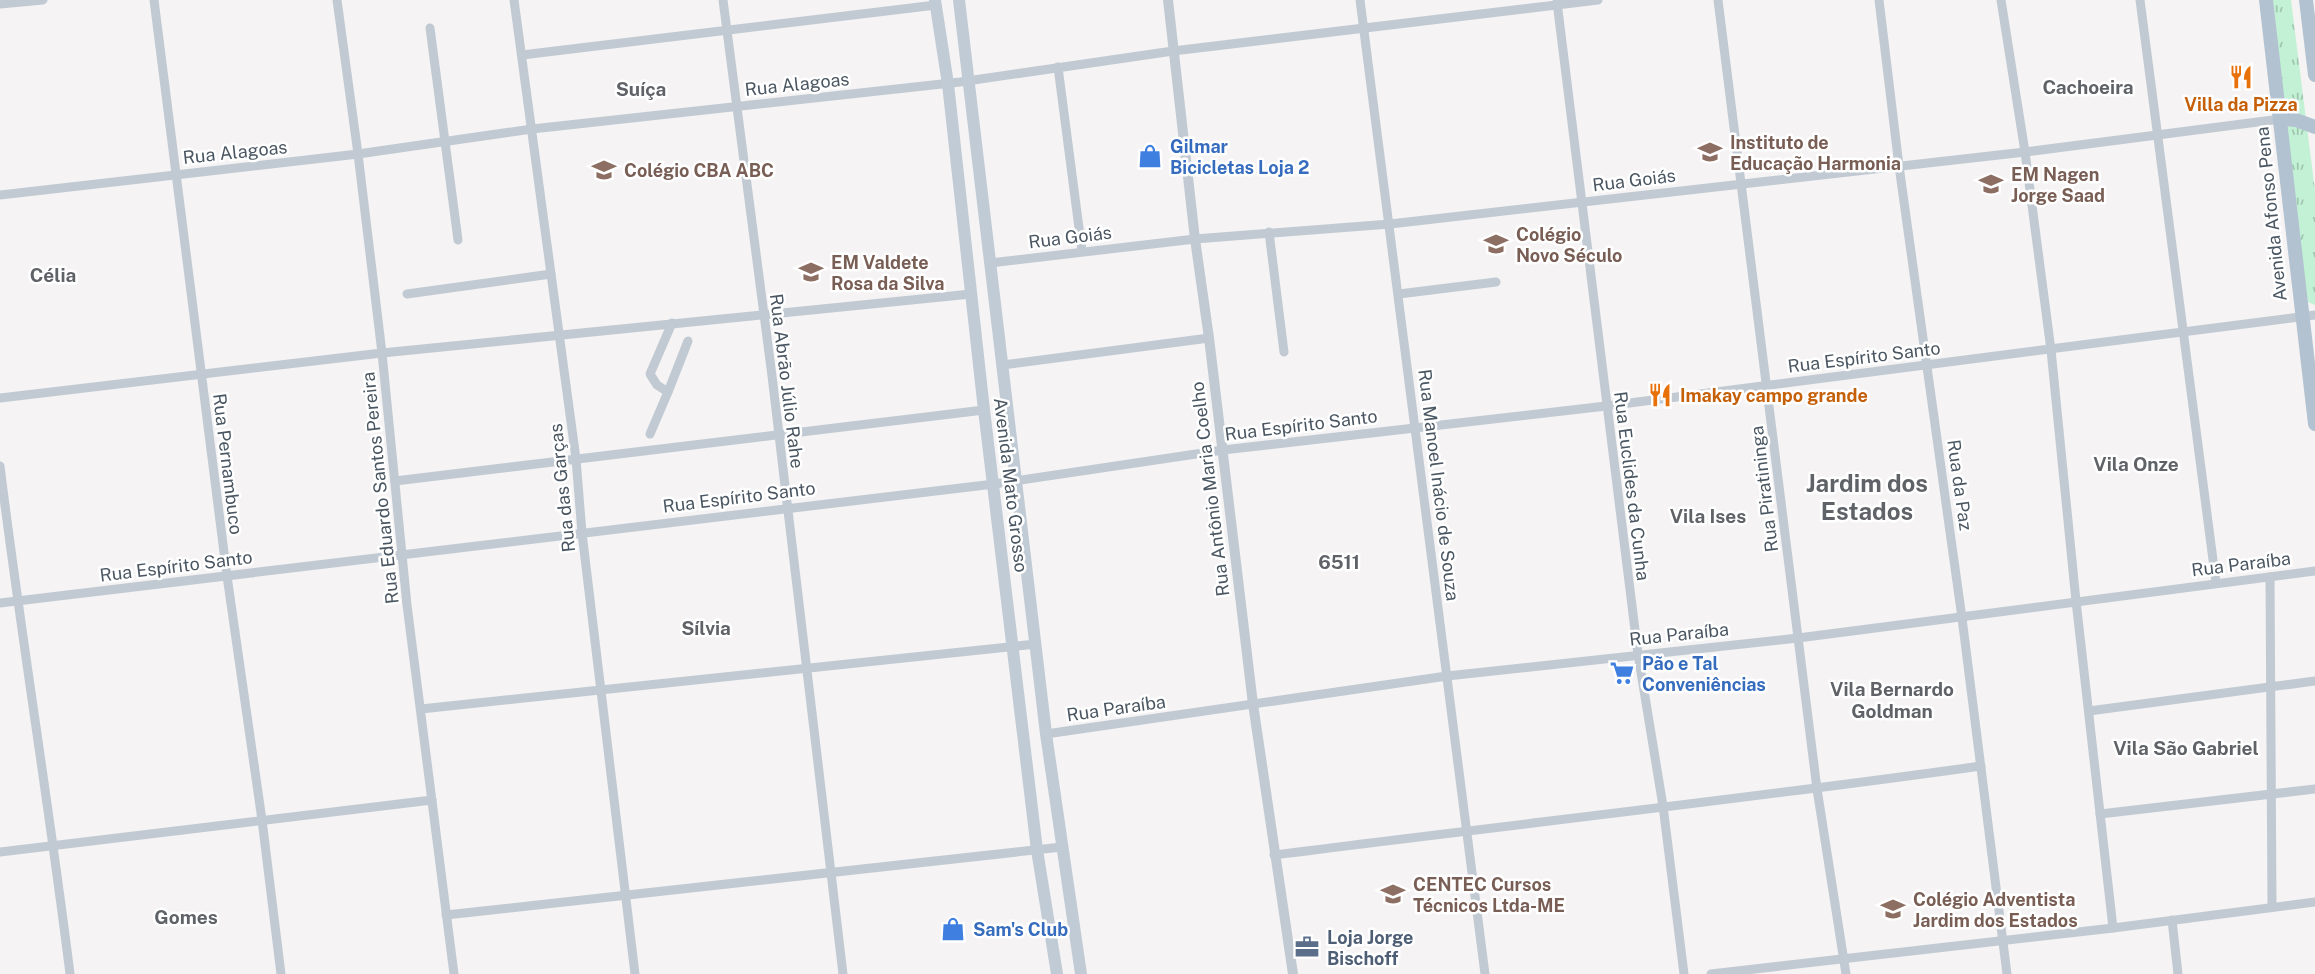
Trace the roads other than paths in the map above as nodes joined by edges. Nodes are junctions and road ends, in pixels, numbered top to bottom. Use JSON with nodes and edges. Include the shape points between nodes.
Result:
{"nodes":[{"id":1,"x":43,"y":0,"type":"edge"},
{"id":2,"x":154,"y":0,"type":"edge"},
{"id":3,"x":337,"y":0,"type":"edge"},
{"id":4,"x":514,"y":0,"type":"edge"},
{"id":5,"x":723,"y":0,"type":"edge"},
{"id":6,"x":953,"y":0,"type":"edge"},
{"id":7,"x":959,"y":0,"type":"edge"},
{"id":8,"x":1168,"y":0,"type":"edge"},
{"id":9,"x":1360,"y":0,"type":"edge"},
{"id":10,"x":1598,"y":0,"type":"edge"},
{"id":11,"x":1718,"y":0,"type":"edge"},
{"id":12,"x":1879,"y":0,"type":"edge"},
{"id":13,"x":2001,"y":0,"type":"edge"},
{"id":14,"x":2140,"y":0,"type":"edge"},
{"id":15,"x":2266,"y":0,"type":"edge"},
{"id":16,"x":2306,"y":0,"type":"edge"},
{"id":17,"x":936,"y":2,"type":"edge"},
{"id":18,"x":1557,"y":3,"type":"edge"},
{"id":19,"x":0,"y":4,"type":"edge"},
{"id":20,"x":430,"y":28,"type":"dead end"},
{"id":21,"x":1365,"y":28,"type":"junction"},
{"id":22,"x":726,"y":30,"type":"junction"},
{"id":23,"x":1173,"y":51,"type":"junction"},
{"id":24,"x":522,"y":55,"type":"junction"},
{"id":25,"x":1058,"y":67,"type":"junction"},
{"id":26,"x":2315,"y":75,"type":"edge"},
{"id":27,"x":970,"y":80,"type":"junction"},
{"id":28,"x":948,"y":84,"type":"junction"},
{"id":29,"x":736,"y":107,"type":"junction"},
{"id":30,"x":2281,"y":119,"type":"junction"},
{"id":31,"x":2315,"y":127,"type":"edge"},
{"id":32,"x":532,"y":129,"type":"junction"},
{"id":33,"x":2157,"y":136,"type":"junction"},
{"id":34,"x":444,"y":141,"type":"junction"},
{"id":35,"x":2025,"y":152,"type":"junction"},
{"id":36,"x":358,"y":154,"type":"junction"},
{"id":37,"x":1899,"y":166,"type":"junction"},
{"id":38,"x":176,"y":174,"type":"junction"},
{"id":39,"x":1741,"y":183,"type":"junction"},
{"id":40,"x":0,"y":195,"type":"edge"},
{"id":41,"x":1582,"y":202,"type":"junction"},
{"id":42,"x":1390,"y":224,"type":"junction"},
{"id":43,"x":1269,"y":232,"type":"junction"},
{"id":44,"x":1195,"y":239,"type":"junction"},
{"id":45,"x":458,"y":240,"type":"dead end"},
{"id":46,"x":1082,"y":251,"type":"junction"},
{"id":47,"x":966,"y":253,"type":"junction"},
{"id":48,"x":990,"y":262,"type":"junction"},
{"id":49,"x":551,"y":274,"type":"junction"},
{"id":50,"x":992,"y":277,"type":"junction"},
{"id":51,"x":1496,"y":282,"type":"dead end"},
{"id":52,"x":970,"y":288,"type":"junction"},
{"id":53,"x":407,"y":294,"type":"dead end"},
{"id":54,"x":1399,"y":294,"type":"junction"},
{"id":55,"x":763,"y":314,"type":"junction"},
{"id":56,"x":2308,"y":316,"type":"edge"},
{"id":57,"x":672,"y":323,"type":"junction"},
{"id":58,"x":2182,"y":332,"type":"junction"},
{"id":59,"x":559,"y":335,"type":"junction"},
{"id":60,"x":1209,"y":338,"type":"junction"},
{"id":61,"x":688,"y":341,"type":"dead end"},
{"id":62,"x":2051,"y":350,"type":"junction"},
{"id":63,"x":1284,"y":352,"type":"dead end"},
{"id":64,"x":382,"y":353,"type":"junction"},
{"id":65,"x":1003,"y":365,"type":"junction"},
{"id":66,"x":1927,"y":365,"type":"junction"},
{"id":67,"x":201,"y":375,"type":"junction"},
{"id":68,"x":1768,"y":384,"type":"junction"},
{"id":69,"x":668,"y":391,"type":"junction"},
{"id":70,"x":0,"y":398,"type":"edge"},
{"id":71,"x":1606,"y":406,"type":"junction"},
{"id":72,"x":984,"y":410,"type":"junction"},
{"id":73,"x":2315,"y":424,"type":"edge"},
{"id":74,"x":1416,"y":427,"type":"junction"},
{"id":75,"x":650,"y":434,"type":"dead end"},
{"id":76,"x":778,"y":435,"type":"junction"},
{"id":77,"x":1223,"y":450,"type":"junction"},
{"id":78,"x":576,"y":459,"type":"junction"},
{"id":79,"x":0,"y":466,"type":"edge"},
{"id":80,"x":1017,"y":480,"type":"junction"},
{"id":81,"x":395,"y":481,"type":"junction"},
{"id":82,"x":994,"y":484,"type":"junction"},
{"id":83,"x":786,"y":507,"type":"junction"},
{"id":84,"x":582,"y":533,"type":"junction"},
{"id":85,"x":402,"y":554,"type":"junction"},
{"id":86,"x":2315,"y":571,"type":"edge"},
{"id":87,"x":227,"y":576,"type":"junction"},
{"id":88,"x":2270,"y":577,"type":"junction"},
{"id":89,"x":2216,"y":583,"type":"junction"},
{"id":90,"x":17,"y":601,"type":"junction"},
{"id":91,"x":2076,"y":601,"type":"junction"},
{"id":92,"x":0,"y":603,"type":"edge"},
{"id":93,"x":1962,"y":618,"type":"junction"},
{"id":94,"x":1798,"y":638,"type":"junction"},
{"id":95,"x":1037,"y":644,"type":"junction"},
{"id":96,"x":1013,"y":646,"type":"junction"},
{"id":97,"x":1638,"y":654,"type":"junction"},
{"id":98,"x":805,"y":668,"type":"junction"},
{"id":99,"x":1447,"y":676,"type":"junction"},
{"id":100,"x":2315,"y":681,"type":"edge"},
{"id":101,"x":2271,"y":688,"type":"junction"},
{"id":102,"x":600,"y":691,"type":"junction"},
{"id":103,"x":1253,"y":704,"type":"junction"},
{"id":104,"x":421,"y":709,"type":"junction"},
{"id":105,"x":2089,"y":711,"type":"junction"},
{"id":106,"x":1046,"y":734,"type":"junction"},
{"id":107,"x":1981,"y":766,"type":"junction"},
{"id":108,"x":1817,"y":789,"type":"junction"},
{"id":109,"x":2315,"y":789,"type":"edge"},
{"id":110,"x":2270,"y":793,"type":"junction"},
{"id":111,"x":432,"y":800,"type":"junction"},
{"id":112,"x":1663,"y":806,"type":"junction"},
{"id":113,"x":2100,"y":814,"type":"junction"},
{"id":114,"x":262,"y":820,"type":"junction"},
{"id":115,"x":1467,"y":830,"type":"junction"},
{"id":116,"x":54,"y":845,"type":"junction"},
{"id":117,"x":1062,"y":847,"type":"junction"},
{"id":118,"x":1037,"y":850,"type":"junction"},
{"id":119,"x":0,"y":852,"type":"edge"},
{"id":120,"x":1274,"y":855,"type":"junction"},
{"id":121,"x":830,"y":873,"type":"junction"},
{"id":122,"x":626,"y":895,"type":"junction"},
{"id":123,"x":2315,"y":902,"type":"edge"},
{"id":124,"x":2272,"y":907,"type":"junction"},
{"id":125,"x":446,"y":915,"type":"junction"},
{"id":126,"x":2172,"y":920,"type":"junction"},
{"id":127,"x":2113,"y":928,"type":"junction"},
{"id":128,"x":2003,"y":939,"type":"junction"},
{"id":129,"x":1843,"y":958,"type":"junction"},
{"id":130,"x":70,"y":974,"type":"edge"},
{"id":131,"x":281,"y":974,"type":"edge"},
{"id":132,"x":453,"y":974,"type":"edge"},
{"id":133,"x":635,"y":974,"type":"edge"},
{"id":134,"x":843,"y":974,"type":"edge"},
{"id":135,"x":1057,"y":974,"type":"edge"},
{"id":136,"x":1081,"y":974,"type":"edge"},
{"id":137,"x":1293,"y":974,"type":"edge"},
{"id":138,"x":1485,"y":974,"type":"edge"},
{"id":139,"x":1684,"y":974,"type":"edge"},
{"id":140,"x":1711,"y":974,"type":"edge"},
{"id":141,"x":1846,"y":974,"type":"edge"},
{"id":142,"x":2007,"y":974,"type":"edge"},
{"id":143,"x":2178,"y":974,"type":"edge"}],
"edges":[{"from":1,"to":19,"type":"street"},
{"from":2,"to":38,"type":"street","name":"Rua Pernambuco"},
{"from":3,"to":36,"type":"street","name":"Rua Eduardo Santos Pereira"},
{"from":4,"to":24,"type":"street","name":"Rua das Garças"},
{"from":5,"to":22,"type":"street","name":"Rua Abrão Júlio Rahe"},
{"from":6,"to":17,"type":"main road"},
{"from":7,"to":27,"type":"main road","name":"Avenida Mato Grosso"},
{"from":8,"to":23,"type":"street","name":"Rua Antônio Maria Coelho"},
{"from":9,"to":21,"type":"street","name":"Rua Manoel Inácio de Souza"},
{"from":10,"to":18,"type":"street","name":"Rua Alagoas"},
{"from":11,"to":39,"type":"street","name":"Rua Piratininga"},
{"from":12,"to":37,"type":"street","name":"Rua da Paz"},
{"from":13,"to":35,"type":"street"},
{"from":14,"to":33,"type":"street"},
{"from":15,"to":30,"type":"main road","name":"Avenida Afonso Pena"},
{"from":16,"to":26,"type":"main road"},
{"from":17,"to":22,"type":"street"},
{"from":17,"to":28,"type":"main road","name":"Avenida Mato Grosso"},
{"from":18,"to":21,"type":"street","name":"Rua Alagoas"},
{"from":18,"to":41,"type":"street","name":"Rua Euclides da Cunha"},
{"from":20,"to":34,"type":"street"},
{"from":21,"to":23,"type":"street","name":"Rua Alagoas"},
{"from":21,"to":42,"type":"street","name":"Rua Manoel Inácio de Souza"},
{"from":22,"to":24,"type":"street"},
{"from":22,"to":29,"type":"street","name":"Rua Abrão Júlio Rahe"},
{"from":23,"to":25,"type":"street","name":"Rua Alagoas"},
{"from":23,"to":44,"type":"street","name":"Rua Antônio Maria Coelho"},
{"from":24,"to":32,"type":"street","name":"Rua das Garças"},
{"from":25,"to":27,"type":"street","name":"Rua Alagoas"},
{"from":25,"to":46,"type":"street"},
{"from":27,"to":28,"type":"street","name":"Rua Alagoas"},
{"from":27,"to":48,"type":"main road","name":"Avenida Mato Grosso"},
{"from":28,"to":29,"type":"street","name":"Rua Alagoas"},
{"from":28,"to":47,"type":"main road","name":"Avenida Mato Grosso"},
{"from":29,"to":32,"type":"street","name":"Rua Alagoas"},
{"from":29,"to":55,"type":"street","name":"Rua Abrão Júlio Rahe"},
{"from":30,"to":31,"type":"main road"},
{"from":30,"to":33,"type":"street","name":"Rua Goiás"},
{"from":30,"to":56,"type":"main road","name":"Avenida Afonso Pena"},
{"from":32,"to":34,"type":"street","name":"Rua Alagoas"},
{"from":32,"to":49,"type":"street","name":"Rua das Garças"},
{"from":33,"to":35,"type":"street","name":"Rua Goiás"},
{"from":33,"to":58,"type":"street"},
{"from":34,"to":36,"type":"street","name":"Rua Alagoas"},
{"from":34,"to":45,"type":"street"},
{"from":35,"to":37,"type":"street","name":"Rua Goiás"},
{"from":35,"to":62,"type":"street"},
{"from":36,"to":38,"type":"street","name":"Rua Alagoas"},
{"from":36,"to":64,"type":"street","name":"Rua Eduardo Santos Pereira"},
{"from":37,"to":39,"type":"street","name":"Rua Goiás"},
{"from":37,"to":66,"type":"street","name":"Rua da Paz"},
{"from":38,"to":40,"type":"street","name":"Rua Alagoas"},
{"from":38,"to":67,"type":"street","name":"Rua Pernambuco"},
{"from":39,"to":41,"type":"street","name":"Rua Goiás"},
{"from":39,"to":68,"type":"street","name":"Rua Piratininga"},
{"from":41,"to":42,"type":"street","name":"Rua Goiás"},
{"from":41,"to":71,"type":"street","name":"Rua Euclides da Cunha"},
{"from":42,"to":43,"type":"street","name":"Rua Goiás"},
{"from":42,"to":54,"type":"street","name":"Rua Manoel Inácio de Souza"},
{"from":43,"to":44,"type":"street","name":"Rua Goiás"},
{"from":43,"to":63,"type":"street"},
{"from":44,"to":46,"type":"street","name":"Rua Goiás"},
{"from":44,"to":60,"type":"street","name":"Rua Antônio Maria Coelho"},
{"from":46,"to":48,"type":"street","name":"Rua Goiás"},
{"from":47,"to":48,"type":"main road"},
{"from":47,"to":52,"type":"main road","name":"Avenida Mato Grosso"},
{"from":48,"to":50,"type":"main road","name":"Avenida Mato Grosso"},
{"from":49,"to":53,"type":"street"},
{"from":49,"to":59,"type":"street","name":"Rua das Garças"},
{"from":50,"to":52,"type":"main road","via":[[982,277]]},
{"from":50,"to":65,"type":"main road","name":"Avenida Mato Grosso"},
{"from":51,"to":54,"type":"street"},
{"from":52,"to":55,"type":"street"},
{"from":52,"to":72,"type":"main road","name":"Avenida Mato Grosso"},
{"from":54,"to":74,"type":"street","name":"Rua Manoel Inácio de Souza"},
{"from":55,"to":57,"type":"street"},
{"from":55,"to":76,"type":"street","name":"Rua Abrão Júlio Rahe"},
{"from":56,"to":58,"type":"street","name":"Rua Espírito Santo"},
{"from":56,"to":73,"type":"main road","name":"Avenida Afonso Pena"},
{"from":57,"to":59,"type":"street"},
{"from":57,"to":69,"type":"street","via":[[650,374]]},
{"from":58,"to":62,"type":"street","name":"Rua Espírito Santo"},
{"from":58,"to":89,"type":"street"},
{"from":59,"to":64,"type":"street"},
{"from":59,"to":78,"type":"street","name":"Rua das Garças"},
{"from":60,"to":65,"type":"street"},
{"from":60,"to":77,"type":"street","name":"Rua Antônio Maria Coelho"},
{"from":61,"to":69,"type":"street"},
{"from":62,"to":66,"type":"street","name":"Rua Espírito Santo"},
{"from":62,"to":91,"type":"street"},
{"from":64,"to":67,"type":"street"},
{"from":64,"to":81,"type":"street","name":"Rua Eduardo Santos Pereira"},
{"from":65,"to":80,"type":"main road","name":"Avenida Mato Grosso"},
{"from":66,"to":68,"type":"street","name":"Rua Espírito Santo"},
{"from":66,"to":93,"type":"street","name":"Rua da Paz"},
{"from":67,"to":70,"type":"street"},
{"from":67,"to":87,"type":"street","name":"Rua Pernambuco"},
{"from":68,"to":71,"type":"street","name":"Rua Espírito Santo"},
{"from":68,"to":94,"type":"street","name":"Rua Piratininga"},
{"from":69,"to":75,"type":"street"},
{"from":71,"to":74,"type":"street","name":"Rua Espírito Santo"},
{"from":71,"to":97,"type":"street","name":"Rua Euclides da Cunha"},
{"from":72,"to":76,"type":"street"},
{"from":72,"to":82,"type":"main road","name":"Avenida Mato Grosso"},
{"from":74,"to":77,"type":"street","name":"Rua Espírito Santo"},
{"from":74,"to":99,"type":"street","name":"Rua Manoel Inácio de Souza"},
{"from":76,"to":78,"type":"street"},
{"from":76,"to":83,"type":"street","name":"Rua Abrão Júlio Rahe"},
{"from":77,"to":80,"type":"street","name":"Rua Espírito Santo"},
{"from":77,"to":103,"type":"street","name":"Rua Antônio Maria Coelho"},
{"from":78,"to":81,"type":"street"},
{"from":78,"to":84,"type":"street","name":"Rua das Garças"},
{"from":79,"to":90,"type":"street"},
{"from":80,"to":82,"type":"street","name":"Rua Espírito Santo"},
{"from":80,"to":95,"type":"main road","name":"Avenida Mato Grosso"},
{"from":81,"to":85,"type":"street","name":"Rua Eduardo Santos Pereira"},
{"from":82,"to":83,"type":"street","name":"Rua Espírito Santo"},
{"from":82,"to":96,"type":"main road","name":"Avenida Mato Grosso"},
{"from":83,"to":84,"type":"street","name":"Rua Espírito Santo"},
{"from":83,"to":98,"type":"street","name":"Rua Abrão Júlio Rahe"},
{"from":84,"to":85,"type":"street","name":"Rua Espírito Santo"},
{"from":84,"to":102,"type":"street","name":"Rua das Garças"},
{"from":85,"to":87,"type":"street","name":"Rua Espírito Santo"},
{"from":85,"to":104,"type":"street","name":"Rua Eduardo Santos Pereira"},
{"from":86,"to":88,"type":"street","name":"Rua Paraíba"},
{"from":87,"to":90,"type":"street","name":"Rua Espírito Santo"},
{"from":87,"to":114,"type":"street","name":"Rua Pernambuco"},
{"from":88,"to":89,"type":"street","name":"Rua Paraíba"},
{"from":88,"to":101,"type":"street"},
{"from":89,"to":91,"type":"street","name":"Rua Paraíba"},
{"from":90,"to":92,"type":"street","name":"Rua Espírito Santo"},
{"from":90,"to":116,"type":"street"},
{"from":91,"to":93,"type":"street","name":"Rua Paraíba"},
{"from":91,"to":105,"type":"street"},
{"from":93,"to":94,"type":"street","name":"Rua Paraíba"},
{"from":93,"to":107,"type":"street","name":"Rua da Paz"},
{"from":94,"to":97,"type":"street","name":"Rua Paraíba"},
{"from":94,"to":108,"type":"street","name":"Rua Piratininga"},
{"from":95,"to":96,"type":"street"},
{"from":95,"to":106,"type":"main road","name":"Avenida Mato Grosso"},
{"from":96,"to":98,"type":"street"},
{"from":96,"to":118,"type":"main road","name":"Avenida Mato Grosso"},
{"from":97,"to":99,"type":"street","name":"Rua Paraíba"},
{"from":97,"to":112,"type":"street","name":"Rua Euclides da Cunha"},
{"from":98,"to":102,"type":"street"},
{"from":98,"to":121,"type":"street","name":"Rua Abrão Júlio Rahe"},
{"from":99,"to":103,"type":"street","name":"Rua Paraíba"},
{"from":99,"to":115,"type":"street","name":"Rua Manoel Inácio de Souza"},
{"from":100,"to":101,"type":"street"},
{"from":101,"to":105,"type":"street"},
{"from":101,"to":110,"type":"street"},
{"from":102,"to":104,"type":"street"},
{"from":102,"to":122,"type":"street","name":"Rua das Garças"},
{"from":103,"to":106,"type":"street","name":"Rua Paraíba"},
{"from":103,"to":120,"type":"street","name":"Rua Antônio Maria Coelho"},
{"from":104,"to":111,"type":"street","name":"Rua Eduardo Santos Pereira"},
{"from":105,"to":113,"type":"street"},
{"from":106,"to":117,"type":"main road","name":"Avenida Mato Grosso"},
{"from":107,"to":108,"type":"street"},
{"from":107,"to":128,"type":"street","name":"Rua da Paz"},
{"from":108,"to":112,"type":"street"},
{"from":108,"to":129,"type":"street","name":"Rua Piratininga"},
{"from":109,"to":110,"type":"street"},
{"from":110,"to":113,"type":"street"},
{"from":110,"to":124,"type":"street"},
{"from":111,"to":114,"type":"street"},
{"from":111,"to":125,"type":"street","name":"Rua Eduardo Santos Pereira"},
{"from":112,"to":115,"type":"street"},
{"from":112,"to":139,"type":"street","name":"Rua Euclides da Cunha"},
{"from":113,"to":127,"type":"street"},
{"from":114,"to":116,"type":"street"},
{"from":114,"to":131,"type":"street","name":"Rua Pernambuco"},
{"from":115,"to":120,"type":"street"},
{"from":115,"to":138,"type":"street","name":"Rua Manoel Inácio de Souza"},
{"from":116,"to":119,"type":"street"},
{"from":116,"to":130,"type":"street"},
{"from":117,"to":118,"type":"street"},
{"from":117,"to":136,"type":"main road","name":"Avenida Mato Grosso"},
{"from":118,"to":121,"type":"street"},
{"from":118,"to":135,"type":"main road","name":"Avenida Mato Grosso"},
{"from":120,"to":137,"type":"street","name":"Rua Antônio Maria Coelho"},
{"from":121,"to":122,"type":"street"},
{"from":121,"to":134,"type":"street","name":"Rua Abrão Júlio Rahe"},
{"from":122,"to":125,"type":"street"},
{"from":122,"to":133,"type":"street","name":"Rua das Garças"},
{"from":123,"to":124,"type":"street"},
{"from":124,"to":126,"type":"street"},
{"from":125,"to":132,"type":"street","name":"Rua Eduardo Santos Pereira"},
{"from":126,"to":127,"type":"street"},
{"from":126,"to":143,"type":"street"},
{"from":127,"to":128,"type":"street"},
{"from":128,"to":129,"type":"street"},
{"from":128,"to":142,"type":"street","name":"Rua da Paz"},
{"from":129,"to":140,"type":"street"},
{"from":129,"to":141,"type":"street","name":"Rua Piratininga"}]}
